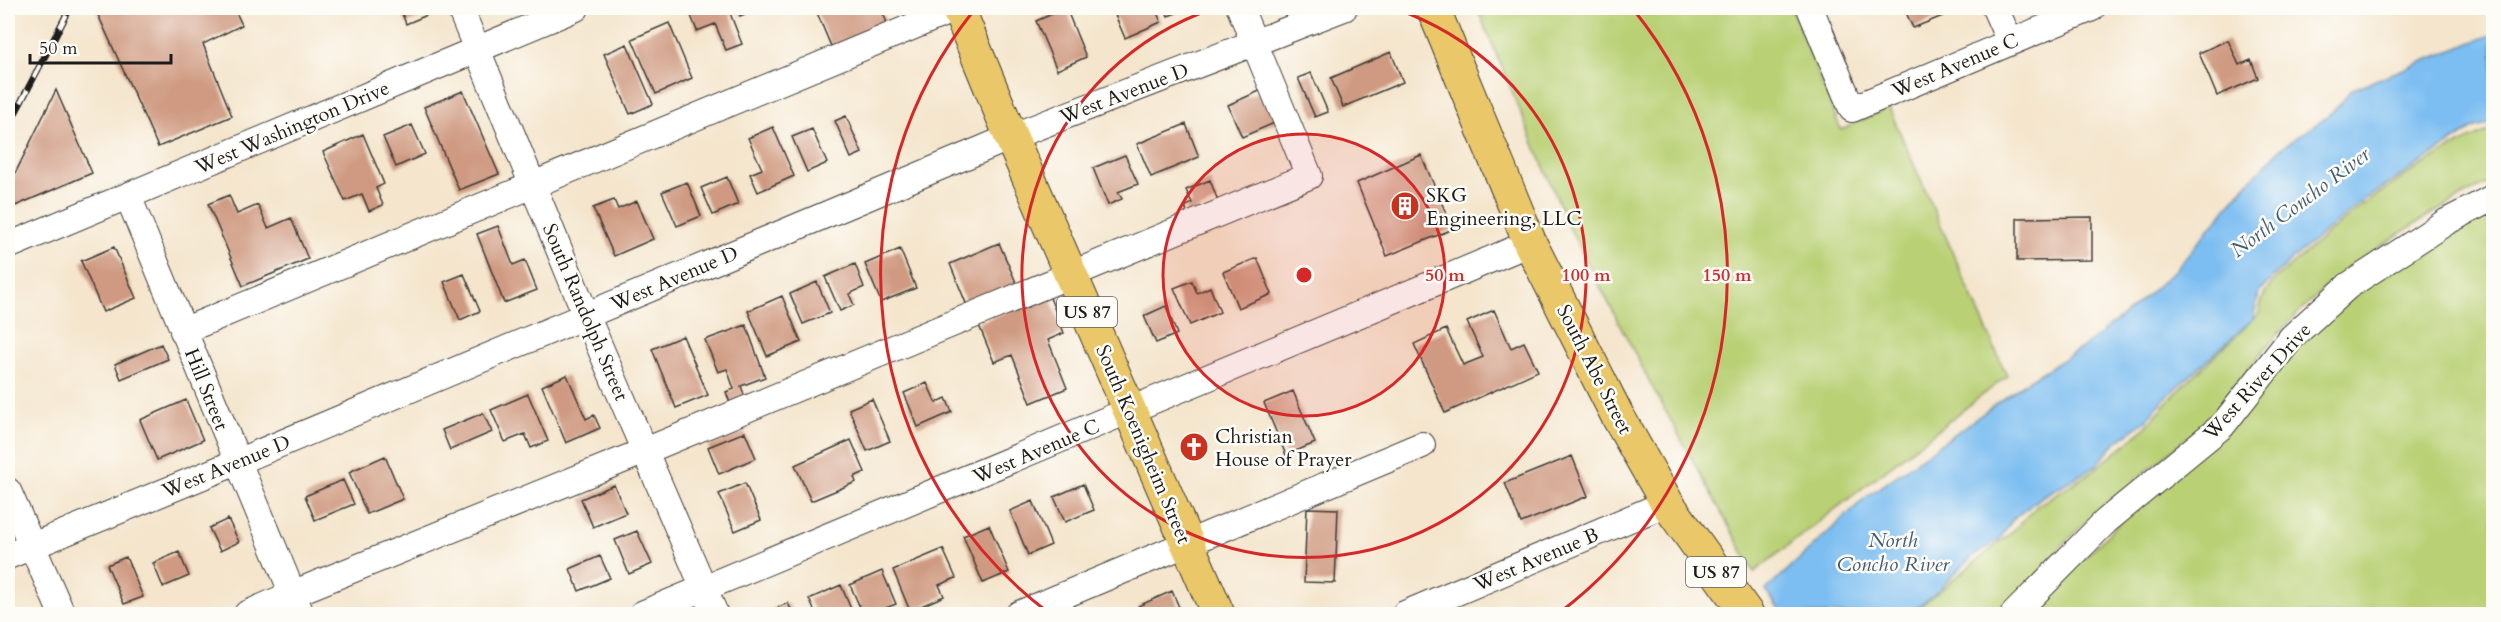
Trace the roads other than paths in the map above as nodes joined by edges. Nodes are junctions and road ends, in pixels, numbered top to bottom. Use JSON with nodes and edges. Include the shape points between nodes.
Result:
{"nodes":[{"id":1,"x":460,"y":8,"type":"edge"},
{"id":2,"x":576,"y":8,"type":"edge"},
{"id":3,"x":957,"y":8,"type":"edge"},
{"id":4,"x":1240,"y":8,"type":"edge"},
{"id":5,"x":1344,"y":8,"type":"edge"},
{"id":6,"x":1432,"y":8,"type":"edge"},
{"id":7,"x":1810,"y":8,"type":"edge"},
{"id":8,"x":1995,"y":8,"type":"edge"},
{"id":9,"x":2092,"y":8,"type":"edge"},
{"id":10,"x":910,"y":16,"type":"edge"},
{"id":11,"x":1255,"y":42,"type":"junction"},
{"id":12,"x":2010,"y":42,"type":"junction"},
{"id":13,"x":478,"y":48,"type":"junction"},
{"id":14,"x":1011,"y":137,"type":"junction"},
{"id":15,"x":533,"y":185,"type":"junction"},
{"id":16,"x":128,"y":196,"type":"junction"},
{"id":17,"x":2493,"y":197,"type":"edge"},
{"id":18,"x":1530,"y":243,"type":"junction"},
{"id":19,"x":8,"y":246,"type":"edge"},
{"id":20,"x":1071,"y":275,"type":"junction"},
{"id":21,"x":586,"y":315,"type":"junction"},
{"id":22,"x":183,"y":331,"type":"junction"},
{"id":23,"x":1131,"y":411,"type":"junction"},
{"id":24,"x":1422,"y":445,"type":"dead end"},
{"id":25,"x":645,"y":451,"type":"junction"},
{"id":26,"x":237,"y":462,"type":"junction"},
{"id":27,"x":8,"y":491,"type":"edge"},
{"id":28,"x":1667,"y":502,"type":"junction"},
{"id":29,"x":1188,"y":543,"type":"junction"},
{"id":30,"x":31,"y":545,"type":"junction"},
{"id":31,"x":8,"y":556,"type":"edge"},
{"id":32,"x":704,"y":589,"type":"junction"},
{"id":33,"x":297,"y":604,"type":"edge"},
{"id":34,"x":62,"y":615,"type":"edge"},
{"id":35,"x":247,"y":615,"type":"edge"},
{"id":36,"x":642,"y":615,"type":"edge"},
{"id":37,"x":715,"y":615,"type":"edge"},
{"id":38,"x":1019,"y":615,"type":"edge"},
{"id":39,"x":1218,"y":615,"type":"edge"},
{"id":40,"x":1405,"y":615,"type":"edge"},
{"id":41,"x":1747,"y":615,"type":"edge"},
{"id":42,"x":2014,"y":615,"type":"edge"}],
"edges":[{"from":1,"to":13,"type":"street","name":"South Randolph Street"},
{"from":2,"to":13,"type":"street","name":"West Washington Drive"},
{"from":3,"to":10,"type":"street"},
{"from":3,"to":14,"type":"main road","name":"South Koenigheim Street","number":"US 87"},
{"from":4,"to":11,"type":"street"},
{"from":5,"to":11,"type":"street","name":"West Avenue D"},
{"from":6,"to":18,"type":"main road","name":"South Abe Street","number":"US 87"},
{"from":7,"to":12,"type":"street","name":"West Avenue C","via":[[1852,109]]},
{"from":8,"to":12,"type":"street"},
{"from":9,"to":12,"type":"street","name":"West Avenue C"},
{"from":10,"to":15,"type":"street"},
{"from":11,"to":14,"type":"street","name":"West Avenue D"},
{"from":11,"to":20,"type":"street","via":[[1309,176]]},
{"from":13,"to":15,"type":"street","name":"South Randolph Street"},
{"from":13,"to":16,"type":"street","name":"West Washington Drive"},
{"from":14,"to":20,"type":"main road","name":"South Koenigheim Street","number":"US 87"},
{"from":14,"to":21,"type":"street","name":"West Avenue D"},
{"from":15,"to":21,"type":"street","name":"South Randolph Street"},
{"from":15,"to":22,"type":"street"},
{"from":16,"to":19,"type":"street","name":"West Washington Drive"},
{"from":16,"to":22,"type":"street","name":"Hill Street"},
{"from":17,"to":42,"type":"street","name":"West River Drive","via":[[2446,222],[2348,286],[2292,337],[2222,426],[2106,521]]},
{"from":18,"to":23,"type":"street","name":"West Avenue C"},
{"from":18,"to":28,"type":"main road","name":"South Abe Street","number":"US 87","via":[[1617,415]]},
{"from":20,"to":23,"type":"main road","name":"South Koenigheim Street","number":"US 87"},
{"from":20,"to":25,"type":"street"},
{"from":21,"to":25,"type":"street","name":"South Randolph Street"},
{"from":21,"to":26,"type":"street","name":"West Avenue D"},
{"from":22,"to":26,"type":"street","name":"Hill Street"},
{"from":23,"to":29,"type":"main road","name":"South Koenigheim Street","number":"US 87"},
{"from":23,"to":32,"type":"street","name":"West Avenue C"},
{"from":24,"to":29,"type":"street"},
{"from":25,"to":32,"type":"street","name":"South Randolph Street"},
{"from":25,"to":33,"type":"street"},
{"from":26,"to":30,"type":"street","name":"West Avenue D"},
{"from":26,"to":33,"type":"street","name":"Hill Street"},
{"from":27,"to":30,"type":"street"},
{"from":28,"to":40,"type":"street","name":"West Avenue B"},
{"from":28,"to":41,"type":"main road","name":"South Abe Street","number":"US 87"},
{"from":29,"to":38,"type":"street"},
{"from":29,"to":39,"type":"main road","name":"South Koenigheim Street","number":"US 87"},
{"from":30,"to":31,"type":"street","name":"West Avenue D"},
{"from":30,"to":34,"type":"street"},
{"from":32,"to":36,"type":"street","name":"West Avenue C"},
{"from":32,"to":37,"type":"street","name":"South Randolph Street"},
{"from":33,"to":35,"type":"street"}]}
